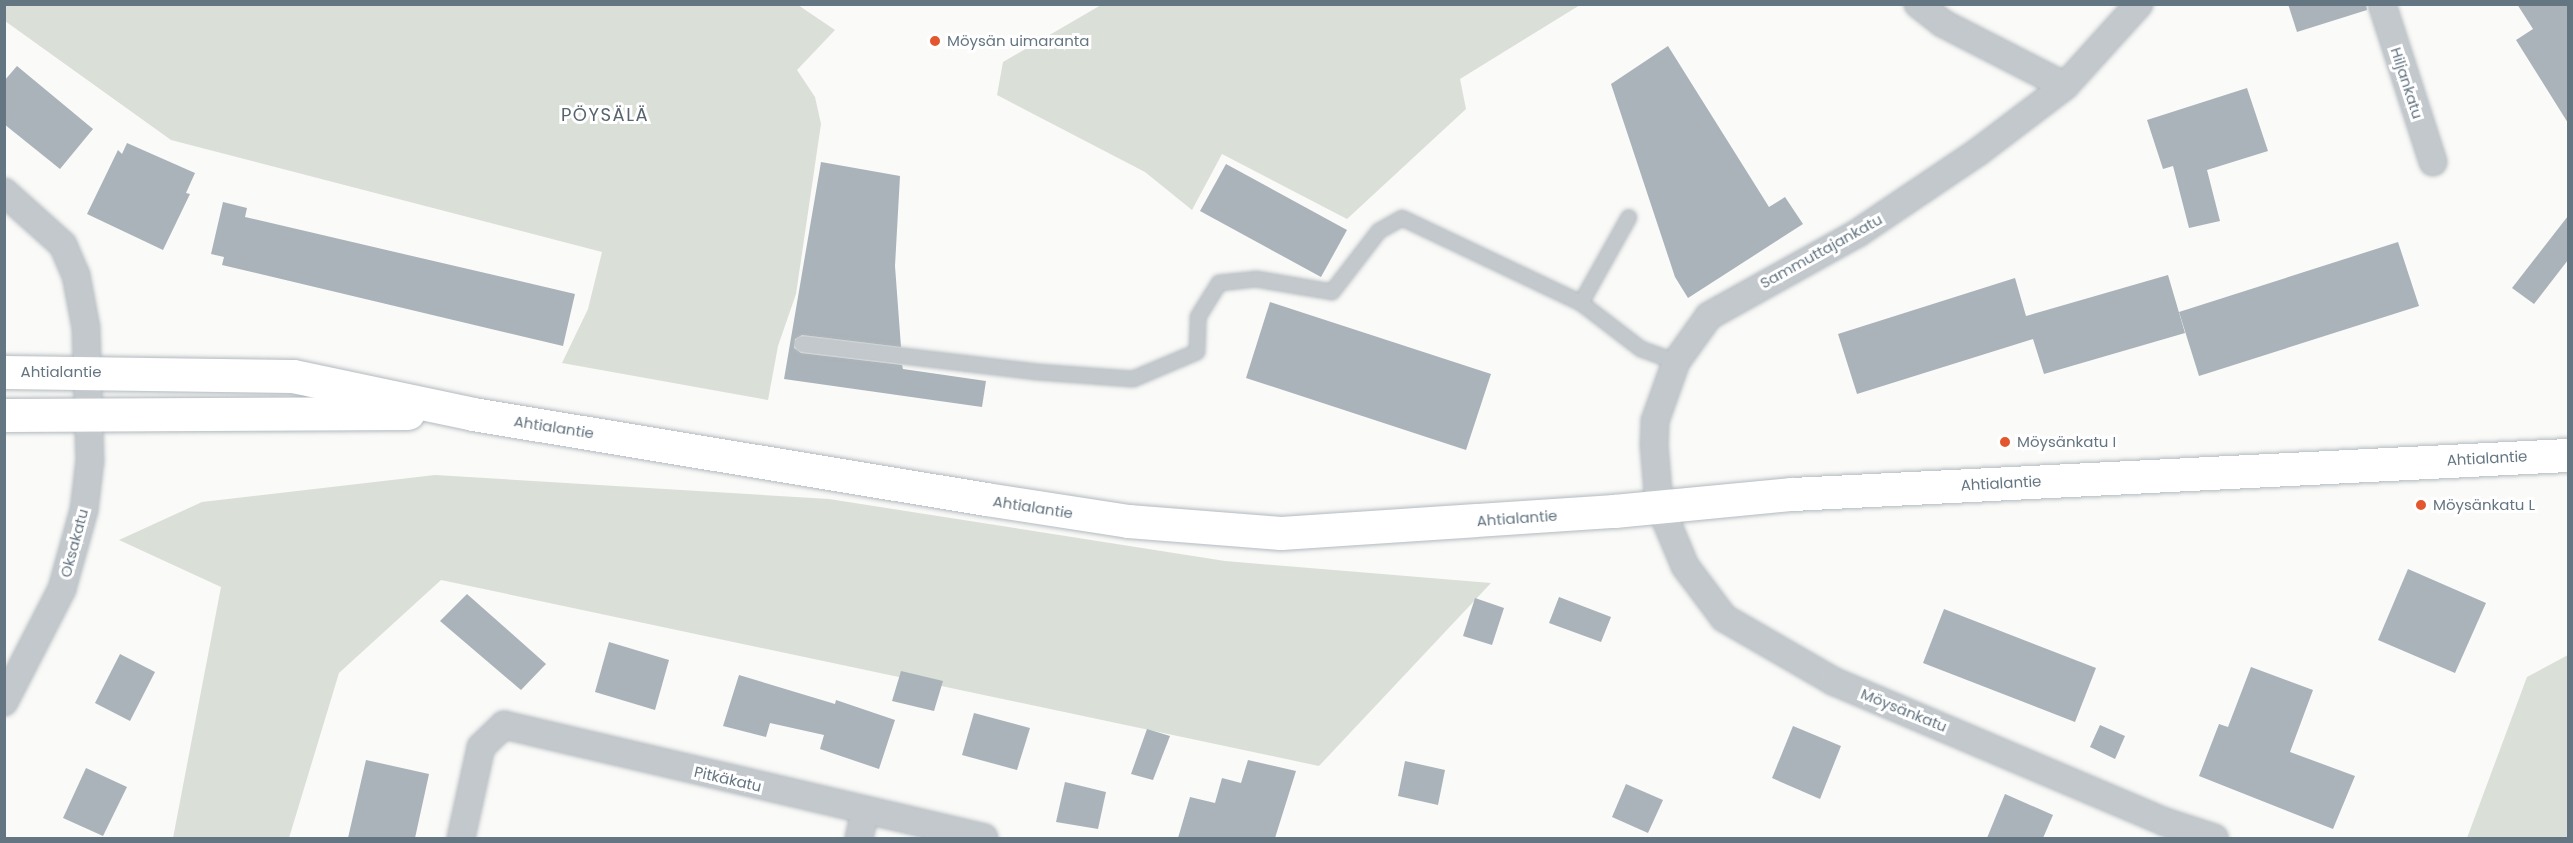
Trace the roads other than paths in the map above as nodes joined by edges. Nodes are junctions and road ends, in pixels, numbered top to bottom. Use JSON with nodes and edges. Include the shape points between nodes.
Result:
{"nodes":[{"id":1,"x":1918,"y":4,"type":"edge"},
{"id":2,"x":2139,"y":4,"type":"edge"},
{"id":3,"x":2382,"y":4,"type":"edge"},
{"id":4,"x":2065,"y":86,"type":"junction"},
{"id":5,"x":2433,"y":162,"type":"dead end"},
{"id":6,"x":4,"y":192,"type":"edge"},
{"id":7,"x":1629,"y":218,"type":"dead end"},
{"id":8,"x":1581,"y":303,"type":"junction"},
{"id":9,"x":802,"y":344,"type":"dead end"},
{"id":10,"x":1676,"y":362,"type":"junction"},
{"id":11,"x":89,"y":371,"type":"junction"},
{"id":12,"x":4,"y":372,"type":"edge"},
{"id":13,"x":89,"y":414,"type":"junction"},
{"id":14,"x":473,"y":414,"type":"junction"},
{"id":15,"x":4,"y":415,"type":"edge"},
{"id":16,"x":2568,"y":455,"type":"edge"},
{"id":17,"x":1659,"y":504,"type":"junction"},
{"id":18,"x":4,"y":702,"type":"edge"},
{"id":19,"x":865,"y":811,"type":"junction"},
{"id":20,"x":461,"y":838,"type":"edge"},
{"id":21,"x":859,"y":838,"type":"edge"},
{"id":22,"x":984,"y":838,"type":"edge"},
{"id":23,"x":2214,"y":838,"type":"edge"}],
"edges":[{"from":1,"to":4,"type":"street","via":[[1942,23]]},
{"from":2,"to":4,"type":"street","name":"Sammuttajankatu"},
{"from":3,"to":5,"type":"street","name":"Hiljankatu"},
{"from":4,"to":10,"type":"street","name":"Sammuttajankatu","via":[[1978,152],[1858,233],[1709,316]]},
{"from":6,"to":11,"type":"street","name":"Oksakatu","via":[[63,245],[83,303]]},
{"from":7,"to":8,"type":"lane"},
{"from":8,"to":9,"type":"lane","via":[[1402,218],[1379,231],[1332,292],[1256,279],[1219,283],[1198,317],[1197,352],[1133,379],[1037,372]]},
{"from":8,"to":10,"type":"lane","via":[[1641,349]]},
{"from":10,"to":17,"type":"street","name":"Sammuttajankatu","via":[[1655,421]]},
{"from":11,"to":12,"type":"main road","name":"Ahtialantie"},
{"from":11,"to":13,"type":"street","name":"Oksakatu"},
{"from":11,"to":14,"type":"main road","name":"Ahtialantie","via":[[292,376]]},
{"from":13,"to":14,"type":"main road","name":"Ahtialantie"},
{"from":13,"to":15,"type":"main road","name":"Ahtialantie"},
{"from":13,"to":18,"type":"street","name":"Oksakatu","via":[[90,460],[75,552],[62,589]]},
{"from":14,"to":17,"type":"main road","name":"Ahtialantie","via":[[1128,521],[1281,533],[1407,527]]},
{"from":16,"to":17,"type":"main road","name":"Ahtialantie"},
{"from":17,"to":23,"type":"street","name":"Möysänkatu","via":[[1685,566],[1724,618],[1833,681],[2165,822]]},
{"from":19,"to":20,"type":"street","name":"Pitkäkatu","via":[[504,725],[481,747]]},
{"from":19,"to":21,"type":"street"},
{"from":19,"to":22,"type":"street","name":"Pitkäkatu"}]}
